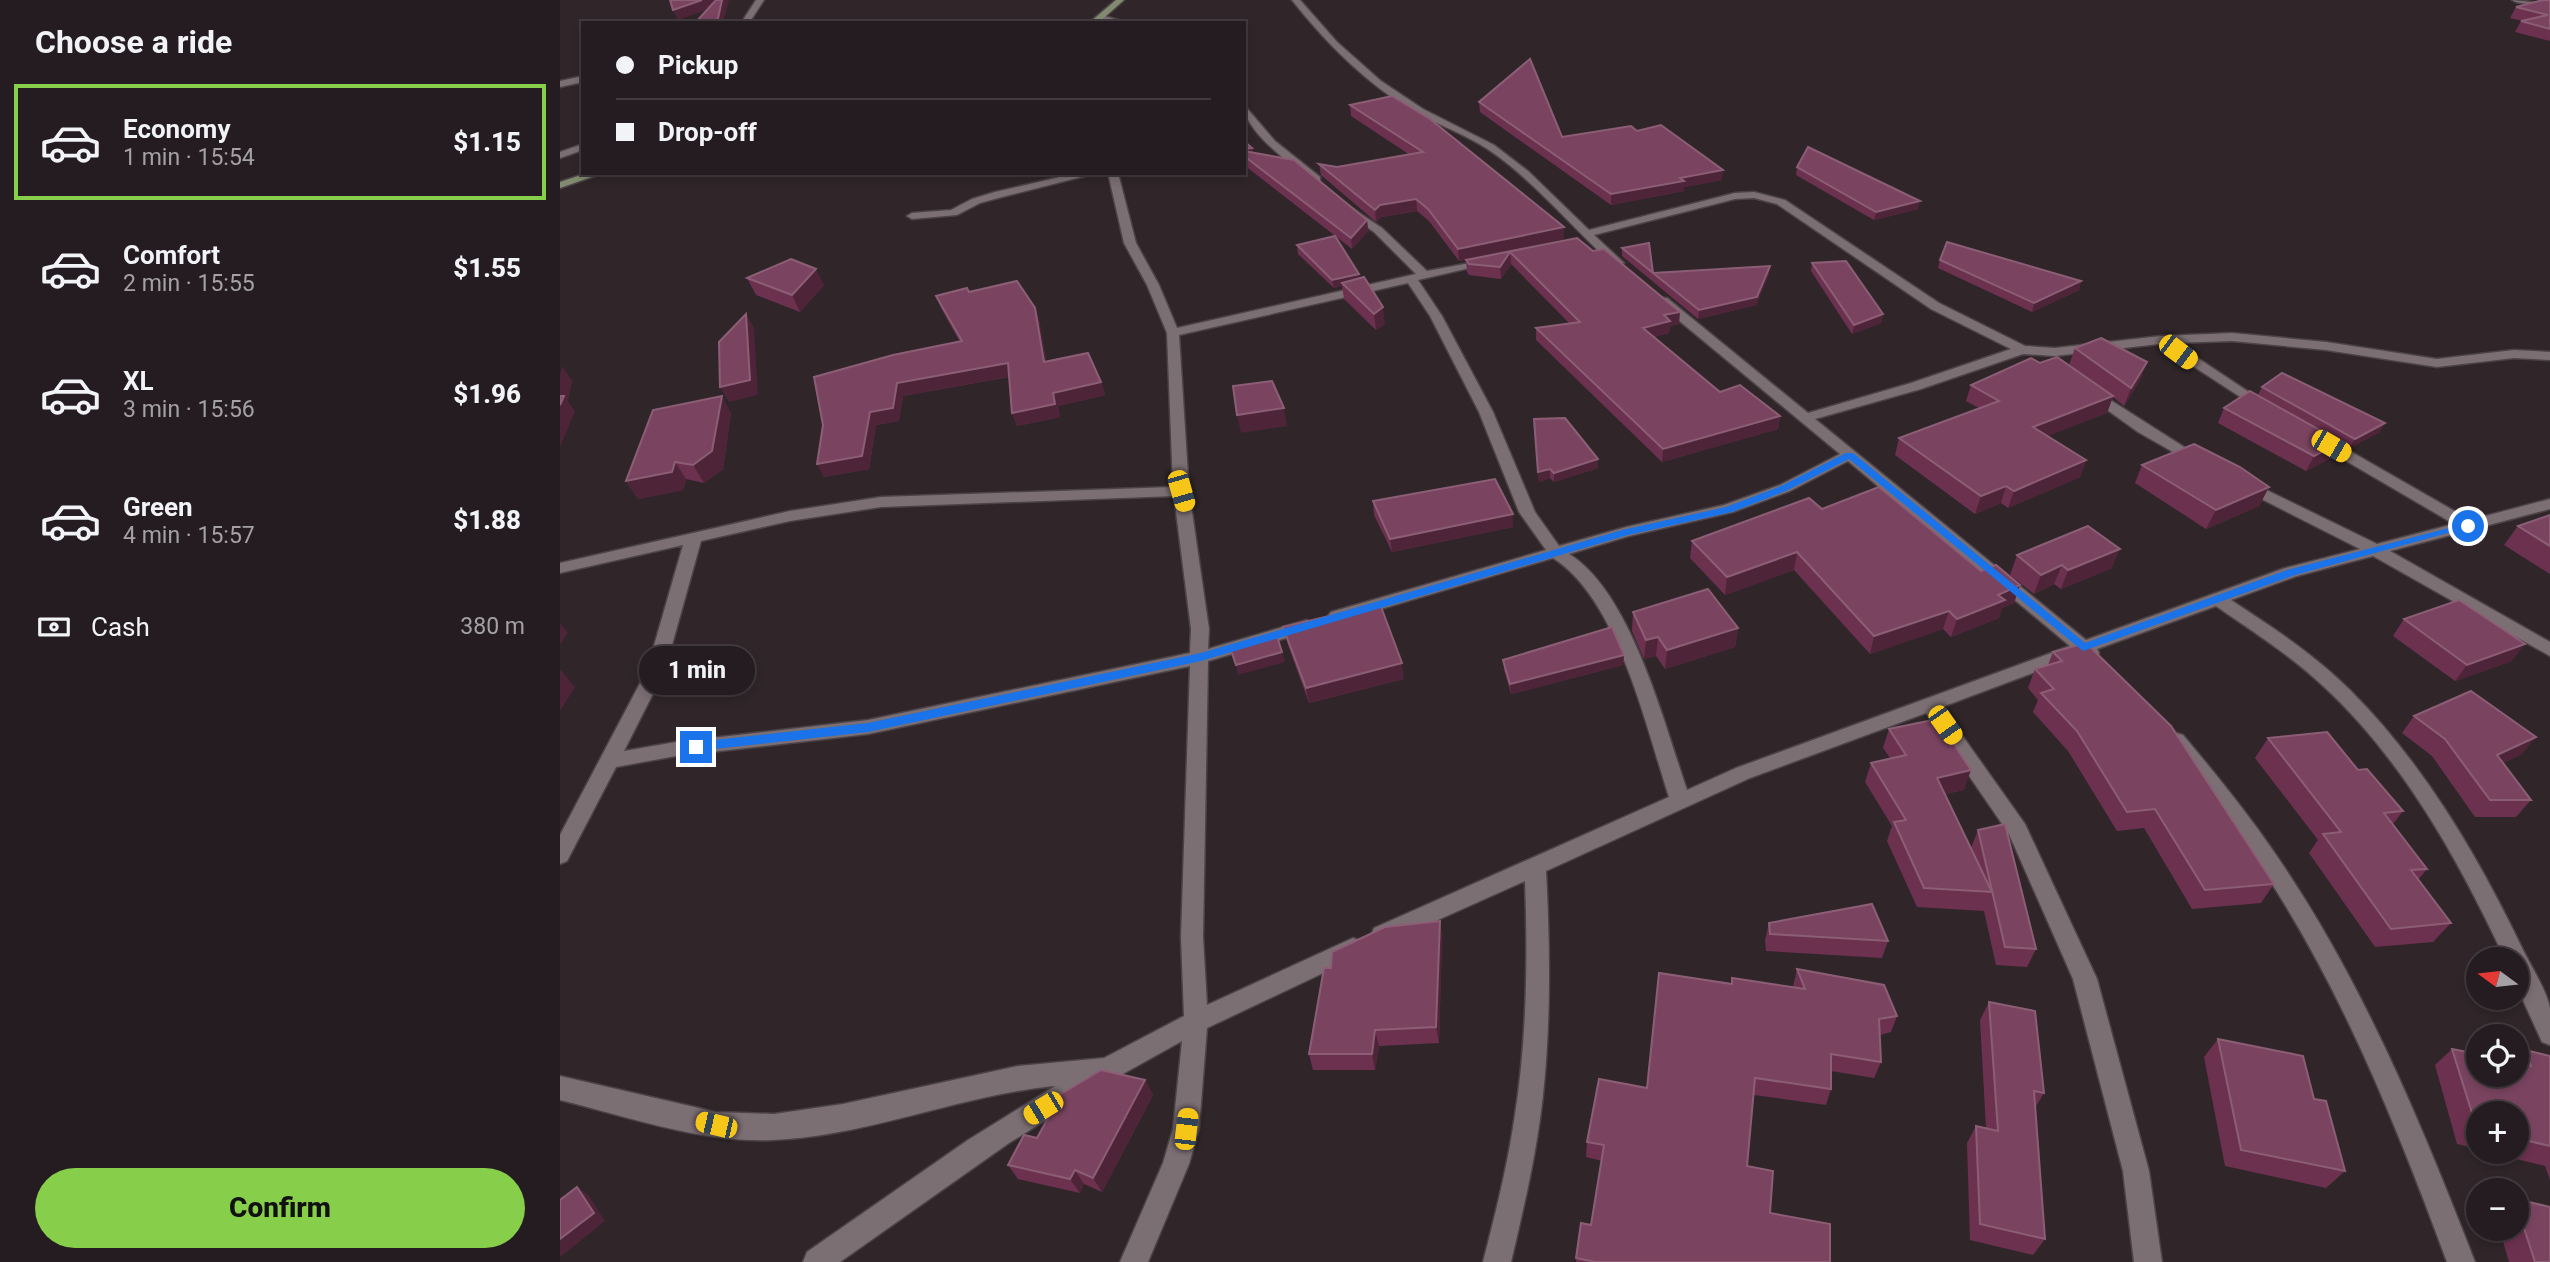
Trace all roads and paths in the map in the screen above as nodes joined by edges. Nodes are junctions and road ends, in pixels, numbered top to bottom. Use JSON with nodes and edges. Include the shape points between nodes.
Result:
{"nodes":[{"id":1,"x":760,"y":0,"type":"edge"},
{"id":2,"x":1120,"y":0,"type":"edge"},
{"id":3,"x":1296,"y":0,"type":"edge"},
{"id":4,"x":2516,"y":0,"type":"edge"},
{"id":5,"x":2550,"y":6,"type":"edge"},
{"id":6,"x":1101,"y":17,"type":"junction"},
{"id":7,"x":746,"y":21,"type":"edge"},
{"id":8,"x":1096,"y":21,"type":"edge"},
{"id":9,"x":1113,"y":21,"type":"edge"},
{"id":10,"x":581,"y":79,"type":"edge"},
{"id":11,"x":560,"y":84,"type":"edge"},
{"id":12,"x":1246,"y":110,"type":"edge"},
{"id":13,"x":581,"y":148,"type":"edge"},
{"id":14,"x":560,"y":155,"type":"edge"},
{"id":15,"x":592,"y":175,"type":"edge"},
{"id":16,"x":1083,"y":175,"type":"edge"},
{"id":17,"x":1113,"y":175,"type":"edge"},
{"id":18,"x":560,"y":185,"type":"edge"},
{"id":19,"x":1323,"y":185,"type":"edge"},
{"id":20,"x":1337,"y":197,"type":"edge"},
{"id":21,"x":912,"y":216,"type":"dead end"},
{"id":22,"x":1588,"y":237,"type":"junction"},
{"id":23,"x":1571,"y":243,"type":"edge"},
{"id":24,"x":1503,"y":258,"type":"edge"},
{"id":25,"x":1630,"y":274,"type":"edge"},
{"id":26,"x":1417,"y":276,"type":"junction"},
{"id":27,"x":1651,"y":291,"type":"edge"},
{"id":28,"x":1173,"y":333,"type":"junction"},
{"id":29,"x":2161,"y":340,"type":"junction"},
{"id":30,"x":2029,"y":351,"type":"junction"},
{"id":31,"x":2550,"y":356,"type":"edge"},
{"id":32,"x":2058,"y":367,"type":"edge"},
{"id":33,"x":2079,"y":383,"type":"edge"},
{"id":34,"x":2276,"y":415,"type":"edge"},
{"id":35,"x":1805,"y":418,"type":"junction"},
{"id":36,"x":2308,"y":433,"type":"edge"},
{"id":37,"x":1849,"y":455,"type":"junction"},
{"id":38,"x":2209,"y":466,"type":"edge"},
{"id":39,"x":2233,"y":479,"type":"edge"},
{"id":40,"x":1181,"y":491,"type":"junction"},
{"id":41,"x":2550,"y":504,"type":"edge"},
{"id":42,"x":2468,"y":526,"type":"junction"},
{"id":43,"x":694,"y":536,"type":"junction"},
{"id":44,"x":2378,"y":551,"type":"junction"},
{"id":45,"x":1556,"y":553,"type":"junction"},
{"id":46,"x":560,"y":568,"type":"edge"},
{"id":47,"x":2218,"y":599,"type":"junction"},
{"id":48,"x":2083,"y":648,"type":"junction"},
{"id":49,"x":2550,"y":650,"type":"edge"},
{"id":50,"x":1201,"y":657,"type":"junction"},
{"id":51,"x":2102,"y":666,"type":"edge"},
{"id":52,"x":1930,"y":704,"type":"junction"},
{"id":53,"x":2158,"y":720,"type":"edge"},
{"id":54,"x":607,"y":761,"type":"junction"},
{"id":55,"x":1680,"y":800,"type":"junction"},
{"id":56,"x":560,"y":855,"type":"edge"},
{"id":57,"x":1535,"y":867,"type":"junction"},
{"id":58,"x":1196,"y":1022,"type":"junction"},
{"id":59,"x":2550,"y":1034,"type":"edge"},
{"id":60,"x":1108,"y":1069,"type":"junction"},
{"id":61,"x":560,"y":1088,"type":"edge"},
{"id":62,"x":817,"y":1262,"type":"edge"},
{"id":63,"x":1133,"y":1262,"type":"edge"},
{"id":64,"x":1497,"y":1262,"type":"edge"},
{"id":65,"x":2148,"y":1262,"type":"edge"},
{"id":66,"x":2462,"y":1262,"type":"edge"}],
"edges":[{"from":1,"to":7,"type":"street"},
{"from":2,"to":6,"type":"main road"},
{"from":3,"to":22,"type":"street","via":[[1315,26],[1382,87],[1490,146],[1548,194]]},
{"from":4,"to":5,"type":"street"},
{"from":6,"to":8,"type":"main road"},
{"from":6,"to":9,"type":"street"},
{"from":10,"to":11,"type":"street"},
{"from":12,"to":19,"type":"street","via":[[1272,143]]},
{"from":13,"to":14,"type":"street"},
{"from":15,"to":18,"type":"main road"},
{"from":16,"to":21,"type":"street","via":[[992,196],[953,214]]},
{"from":17,"to":28,"type":"street","via":[[1130,243]]},
{"from":20,"to":26,"type":"street","via":[[1378,230]]},
{"from":22,"to":23,"type":"street"},
{"from":22,"to":25,"type":"street"},
{"from":22,"to":30,"type":"street","via":[[1735,196],[1768,197],[1802,214],[1935,306]]},
{"from":24,"to":26,"type":"street"},
{"from":26,"to":28,"type":"street"},
{"from":26,"to":45,"type":"street","via":[[1486,412],[1527,512]]},
{"from":27,"to":35,"type":"street"},
{"from":28,"to":40,"type":"street"},
{"from":29,"to":30,"type":"street"},
{"from":29,"to":31,"type":"street","via":[[2266,340],[2450,363],[2488,356]]},
{"from":29,"to":34,"type":"street"},
{"from":30,"to":32,"type":"street"},
{"from":30,"to":35,"type":"street"},
{"from":33,"to":38,"type":"street","via":[[2143,429]]},
{"from":35,"to":37,"type":"street"},
{"from":36,"to":42,"type":"street"},
{"from":37,"to":45,"type":"street","via":[[1785,488],[1728,509]]},
{"from":37,"to":48,"type":"street"},
{"from":39,"to":44,"type":"street"},
{"from":40,"to":43,"type":"street","via":[[894,501]]},
{"from":40,"to":50,"type":"street"},
{"from":41,"to":42,"type":"street"},
{"from":42,"to":44,"type":"street"},
{"from":43,"to":46,"type":"street"},
{"from":43,"to":54,"type":"street","via":[[656,670]]},
{"from":44,"to":47,"type":"street","via":[[2291,572]]},
{"from":44,"to":49,"type":"street"},
{"from":45,"to":50,"type":"street"},
{"from":45,"to":55,"type":"street","via":[[1587,578],[1632,657]]},
{"from":47,"to":48,"type":"street"},
{"from":47,"to":59,"type":"street","via":[[2292,649],[2344,695],[2396,753],[2461,851]]},
{"from":48,"to":51,"type":"street"},
{"from":48,"to":52,"type":"street"},
{"from":50,"to":54,"type":"street","via":[[868,727]]},
{"from":50,"to":58,"type":"street","via":[[1192,937]]},
{"from":52,"to":55,"type":"street"},
{"from":52,"to":65,"type":"street","via":[[2018,830],[2085,979],[2136,1171]]},
{"from":53,"to":66,"type":"street","via":[[2255,841],[2315,933],[2349,995]]},
{"from":54,"to":56,"type":"street"},
{"from":55,"to":57,"type":"street"},
{"from":57,"to":58,"type":"street"},
{"from":57,"to":64,"type":"street","via":[[1533,1072],[1517,1178]]},
{"from":58,"to":60,"type":"street"},
{"from":58,"to":63,"type":"street","via":[[1186,1129],[1176,1164]]},
{"from":60,"to":61,"type":"street","via":[[1018,1078],[843,1117],[774,1127],[716,1125]]},
{"from":60,"to":62,"type":"street","via":[[1000,1134]]}]}
